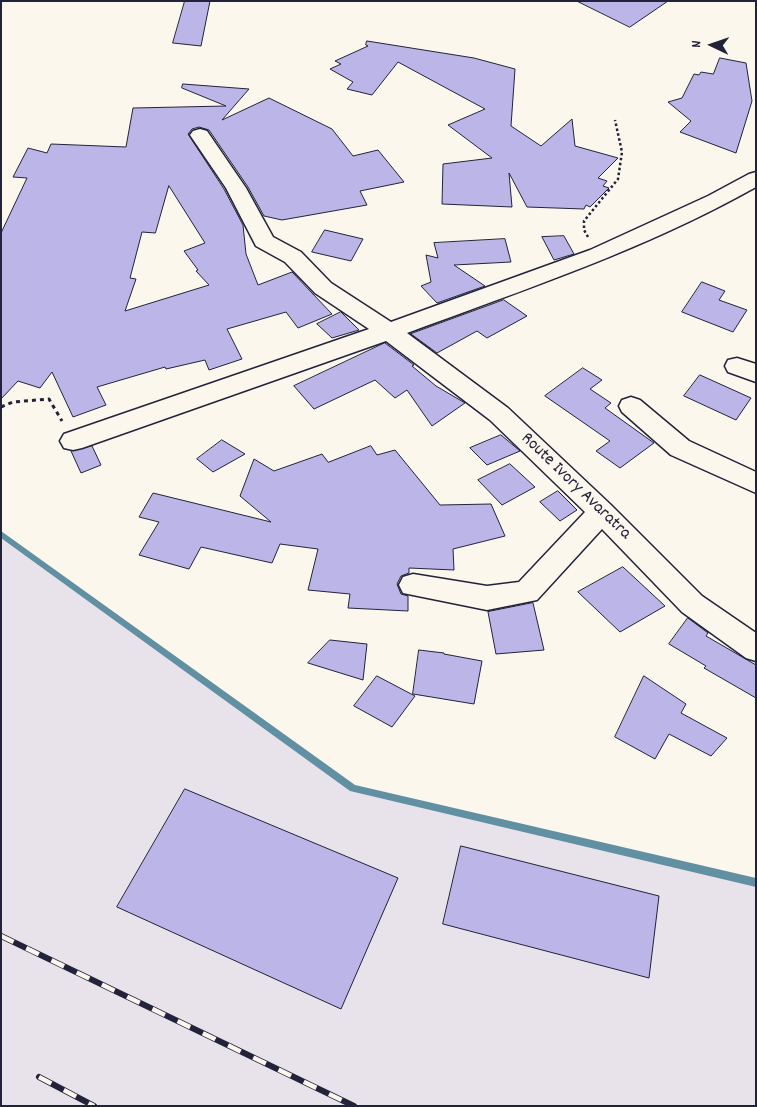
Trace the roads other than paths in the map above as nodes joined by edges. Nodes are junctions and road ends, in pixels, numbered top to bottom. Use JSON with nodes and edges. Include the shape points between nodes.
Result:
{"nodes":[{"id":1,"x":200,"y":135,"type":"dead end"},
{"id":2,"x":756,"y":178,"type":"edge"},
{"id":3,"x":389,"y":331,"type":"junction"},
{"id":4,"x":631,"y":406,"type":"dead end"},
{"id":5,"x":73,"y":441,"type":"road end"},
{"id":6,"x":756,"y":482,"type":"edge"},
{"id":7,"x":602,"y":512,"type":"junction"},
{"id":8,"x":413,"y":585,"type":"dead end"},
{"id":9,"x":756,"y":649,"type":"edge"}],
"edges":[{"from":1,"to":3,"type":"street","name":"Route Ivory Avaratra","via":[[236,188],[264,241],[293,257],[323,288]]},
{"from":2,"to":3,"type":"street","via":[[715,201],[598,255]]},
{"from":3,"to":5,"type":"street"},
{"from":3,"to":7,"type":"street","name":"Route Ivory Avaratra","via":[[499,414]]},
{"from":4,"to":6,"type":"street","via":[[680,448]]},
{"from":7,"to":8,"type":"street","via":[[527,592],[486,598]]},
{"from":7,"to":9,"type":"street","name":"Route Ivory Avaratra","via":[[692,604]]}]}
